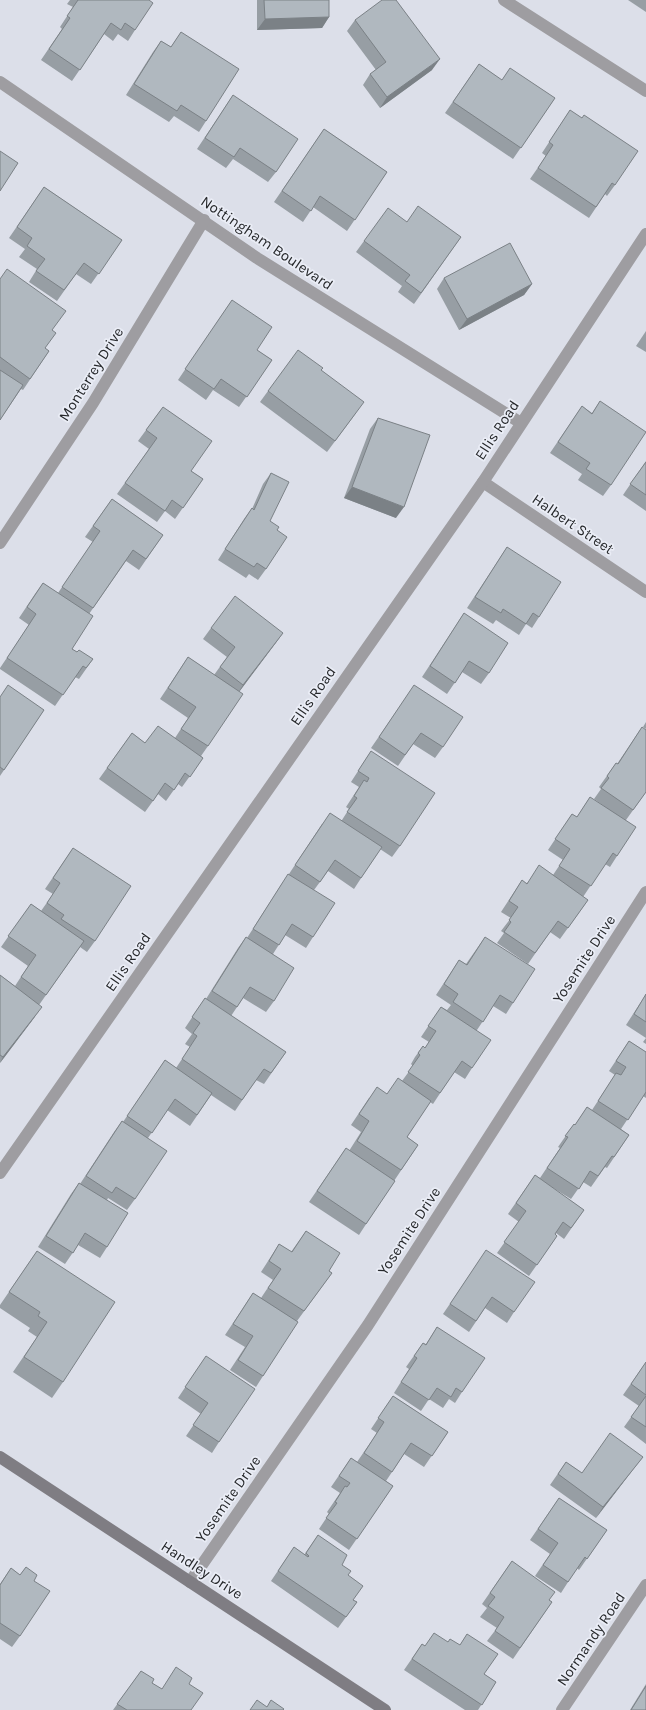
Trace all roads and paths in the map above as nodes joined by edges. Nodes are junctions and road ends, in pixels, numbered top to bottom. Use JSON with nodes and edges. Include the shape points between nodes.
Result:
{"nodes":[{"id":1,"x":504,"y":0,"type":"edge"},
{"id":2,"x":0,"y":82,"type":"edge"},
{"id":3,"x":646,"y":91,"type":"edge"},
{"id":4,"x":204,"y":220,"type":"junction"},
{"id":5,"x":646,"y":234,"type":"edge"},
{"id":6,"x":521,"y":423,"type":"junction"},
{"id":7,"x":483,"y":482,"type":"junction"},
{"id":8,"x":0,"y":543,"type":"edge"},
{"id":9,"x":646,"y":592,"type":"edge"},
{"id":10,"x":646,"y":892,"type":"edge"},
{"id":11,"x":0,"y":1172,"type":"edge"},
{"id":12,"x":0,"y":1457,"type":"edge"},
{"id":13,"x":190,"y":1582,"type":"junction"},
{"id":14,"x":646,"y":1585,"type":"edge"},
{"id":15,"x":386,"y":1710,"type":"edge"},
{"id":16,"x":562,"y":1710,"type":"edge"}],
"edges":[{"from":1,"to":3,"type":"street"},
{"from":2,"to":4,"type":"street","name":"Nottingham Boulevard"},
{"from":4,"to":6,"type":"street","name":"Nottingham Boulevard","via":[[257,258]]},
{"from":4,"to":8,"type":"street","name":"Monterrey Drive","via":[[93,404]]},
{"from":5,"to":6,"type":"street","name":"Ellis Road"},
{"from":6,"to":7,"type":"street","name":"Ellis Road"},
{"from":7,"to":9,"type":"street","name":"Halbert Street"},
{"from":7,"to":11,"type":"street","name":"Ellis Road"},
{"from":10,"to":13,"type":"street","name":"Yosemite Drive","via":[[368,1325]]},
{"from":12,"to":13,"type":"street","name":"Handley Drive"},
{"from":13,"to":15,"type":"street","name":"Handley Drive"},
{"from":14,"to":16,"type":"street","name":"Normandy Road"}]}
